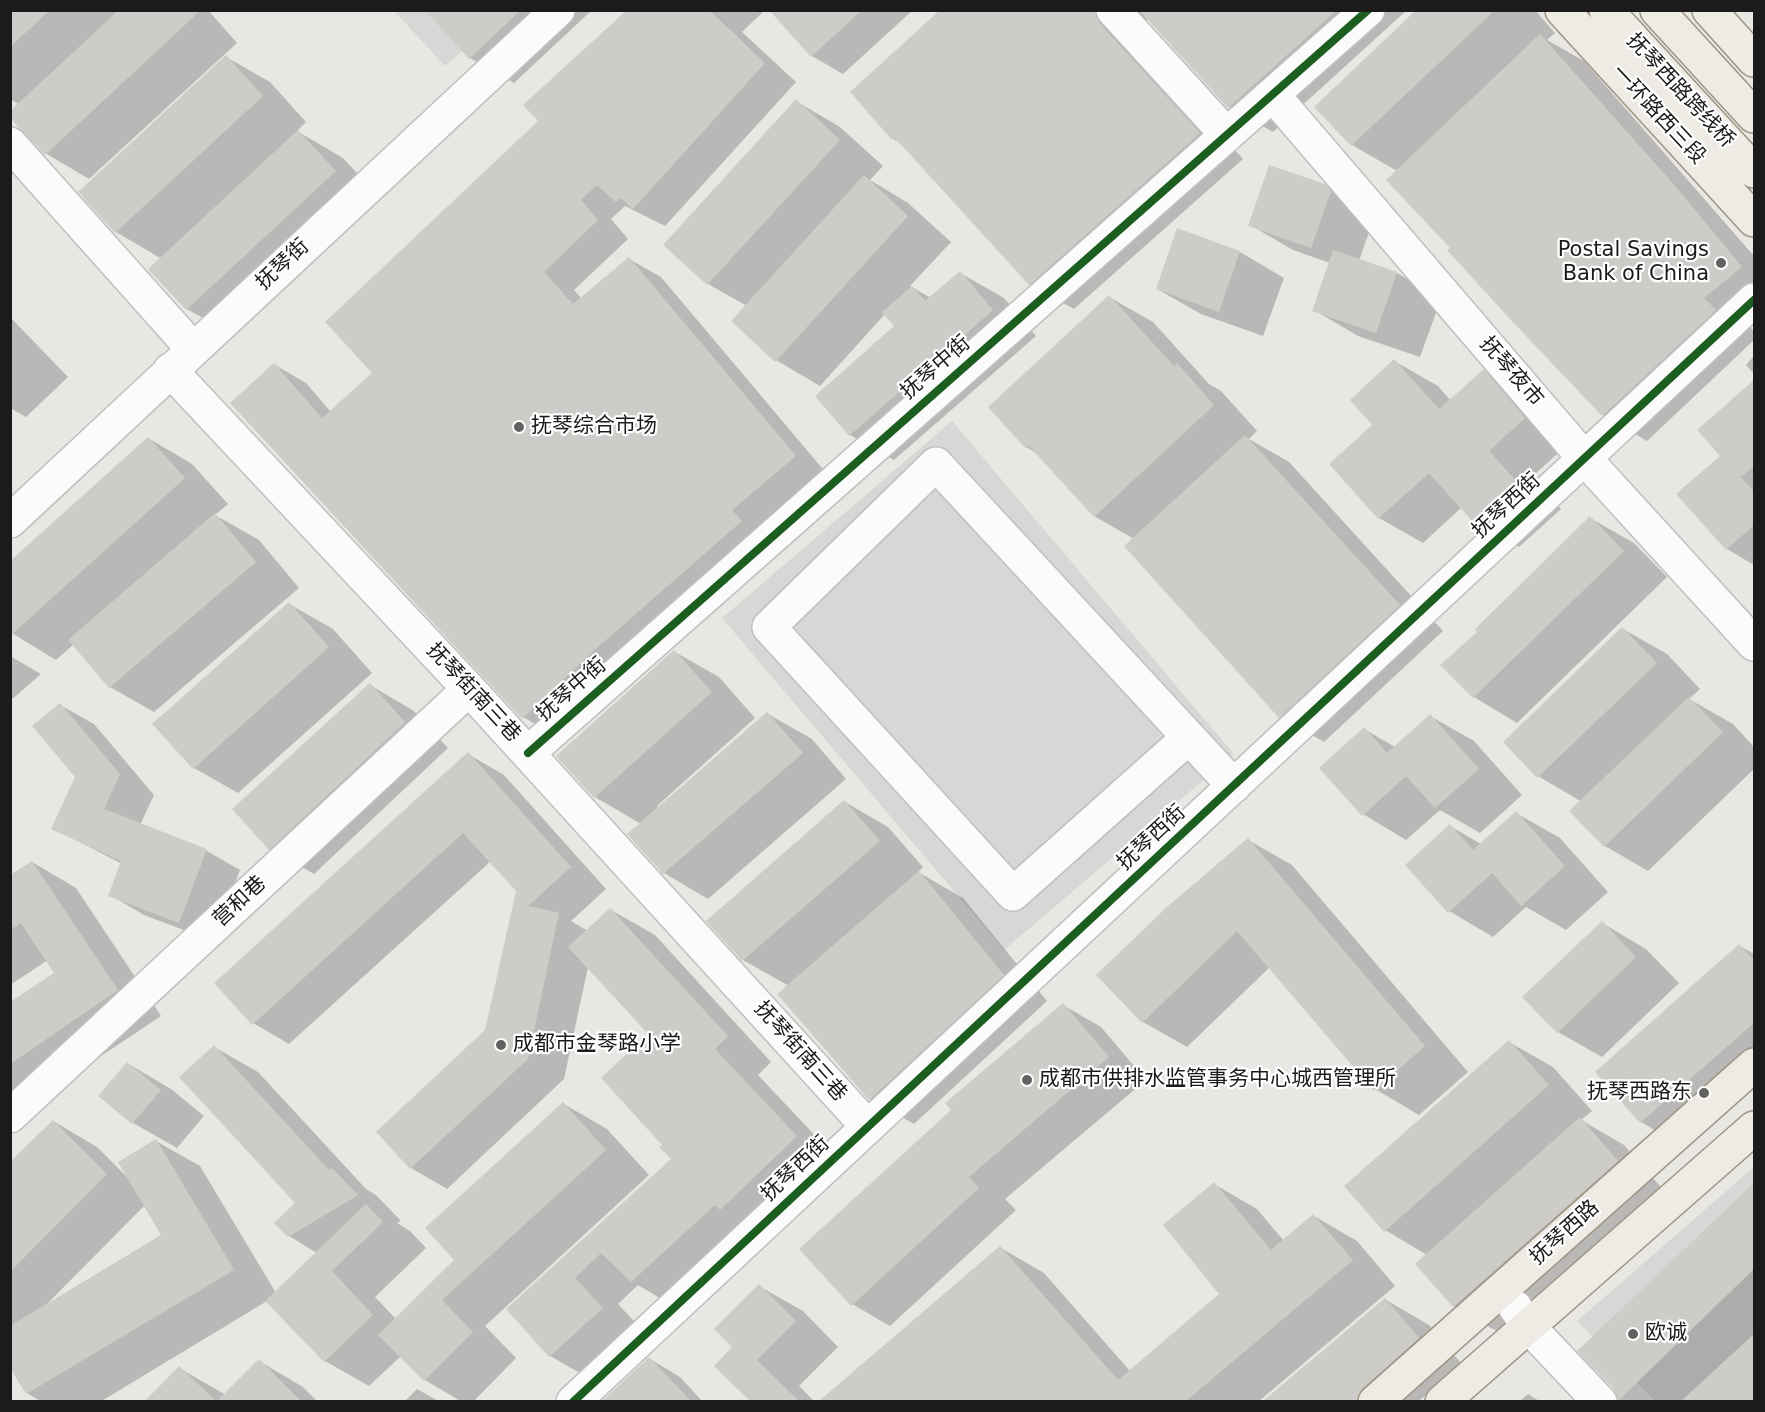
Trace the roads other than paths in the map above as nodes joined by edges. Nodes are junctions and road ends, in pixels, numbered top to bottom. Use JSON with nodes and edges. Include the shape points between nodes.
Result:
{"nodes":[{"id":1,"x":558,"y":10,"type":"edge"},
{"id":2,"x":1113,"y":10,"type":"edge"},
{"id":3,"x":1368,"y":10,"type":"edge"},
{"id":4,"x":1562,"y":10,"type":"edge"},
{"id":5,"x":1606,"y":10,"type":"edge"},
{"id":6,"x":1657,"y":10,"type":"edge"},
{"id":7,"x":1708,"y":10,"type":"edge"},
{"id":8,"x":1755,"y":60,"type":"edge"},
{"id":9,"x":1272,"y":95,"type":"junction"},
{"id":10,"x":1755,"y":116,"type":"edge"},
{"id":11,"x":1227,"y":135,"type":"junction"},
{"id":12,"x":10,"y":144,"type":"edge"},
{"id":13,"x":1755,"y":171,"type":"edge"},
{"id":14,"x":1755,"y":220,"type":"edge"},
{"id":15,"x":1755,"y":300,"type":"edge"},
{"id":16,"x":181,"y":359,"type":"junction"},
{"id":17,"x":1585,"y":459,"type":"junction"},
{"id":18,"x":10,"y":520,"type":"edge"},
{"id":19,"x":1755,"y":644,"type":"edge"},
{"id":20,"x":469,"y":688,"type":"junction"},
{"id":21,"x":1189,"y":737,"type":"junction"},
{"id":22,"x":528,"y":753,"type":"junction"},
{"id":23,"x":1234,"y":786,"type":"junction"},
{"id":24,"x":1755,"y":1065,"type":"edge"},
{"id":25,"x":10,"y":1116,"type":"edge"},
{"id":26,"x":868,"y":1127,"type":"junction"},
{"id":27,"x":1755,"y":1128,"type":"edge"},
{"id":28,"x":1522,"y":1316,"type":"junction"},
{"id":29,"x":573,"y":1401,"type":"edge"},
{"id":30,"x":1375,"y":1401,"type":"edge"},
{"id":31,"x":1442,"y":1401,"type":"edge"},
{"id":32,"x":1600,"y":1401,"type":"edge"}],
"edges":[{"from":1,"to":16,"type":"street","name":"抚琴街"},
{"from":2,"to":11,"type":"street"},
{"from":3,"to":9,"type":"street","name":"抚琴中街"},
{"from":4,"to":14,"type":"main road","name":"一环路西三段"},
{"from":5,"to":13,"type":"main road","name":"抚琴西路跨线桥"},
{"from":6,"to":10,"type":"main road","name":"抚琴西路跨线桥"},
{"from":7,"to":8,"type":"main road"},
{"from":9,"to":11,"type":"street","name":"抚琴中街"},
{"from":9,"to":17,"type":"street","name":"抚琴夜市"},
{"from":11,"to":22,"type":"street","name":"抚琴中街"},
{"from":12,"to":16,"type":"street","name":"抚琴街南三巷"},
{"from":15,"to":17,"type":"street","name":"抚琴西街"},
{"from":16,"to":18,"type":"street","name":"抚琴街"},
{"from":16,"to":20,"type":"street","name":"抚琴街南三巷"},
{"from":17,"to":19,"type":"street","name":"抚琴夜市"},
{"from":17,"to":23,"type":"street","name":"抚琴西街"},
{"from":20,"to":22,"type":"street","name":"抚琴街南三巷"},
{"from":20,"to":25,"type":"street","name":"营和巷"},
{"from":21,"to":21,"type":"street","via":[[936,464],[769,627],[1013,894]]},
{"from":21,"to":23,"type":"street"},
{"from":22,"to":26,"type":"street","name":"抚琴街南三巷"},
{"from":23,"to":26,"type":"street","name":"抚琴西街"},
{"from":24,"to":30,"type":"main road","name":"抚琴西路"},
{"from":26,"to":29,"type":"street","name":"抚琴西街"},
{"from":27,"to":28,"type":"main road"},
{"from":28,"to":31,"type":"main road"},
{"from":28,"to":32,"type":"street"}]}
